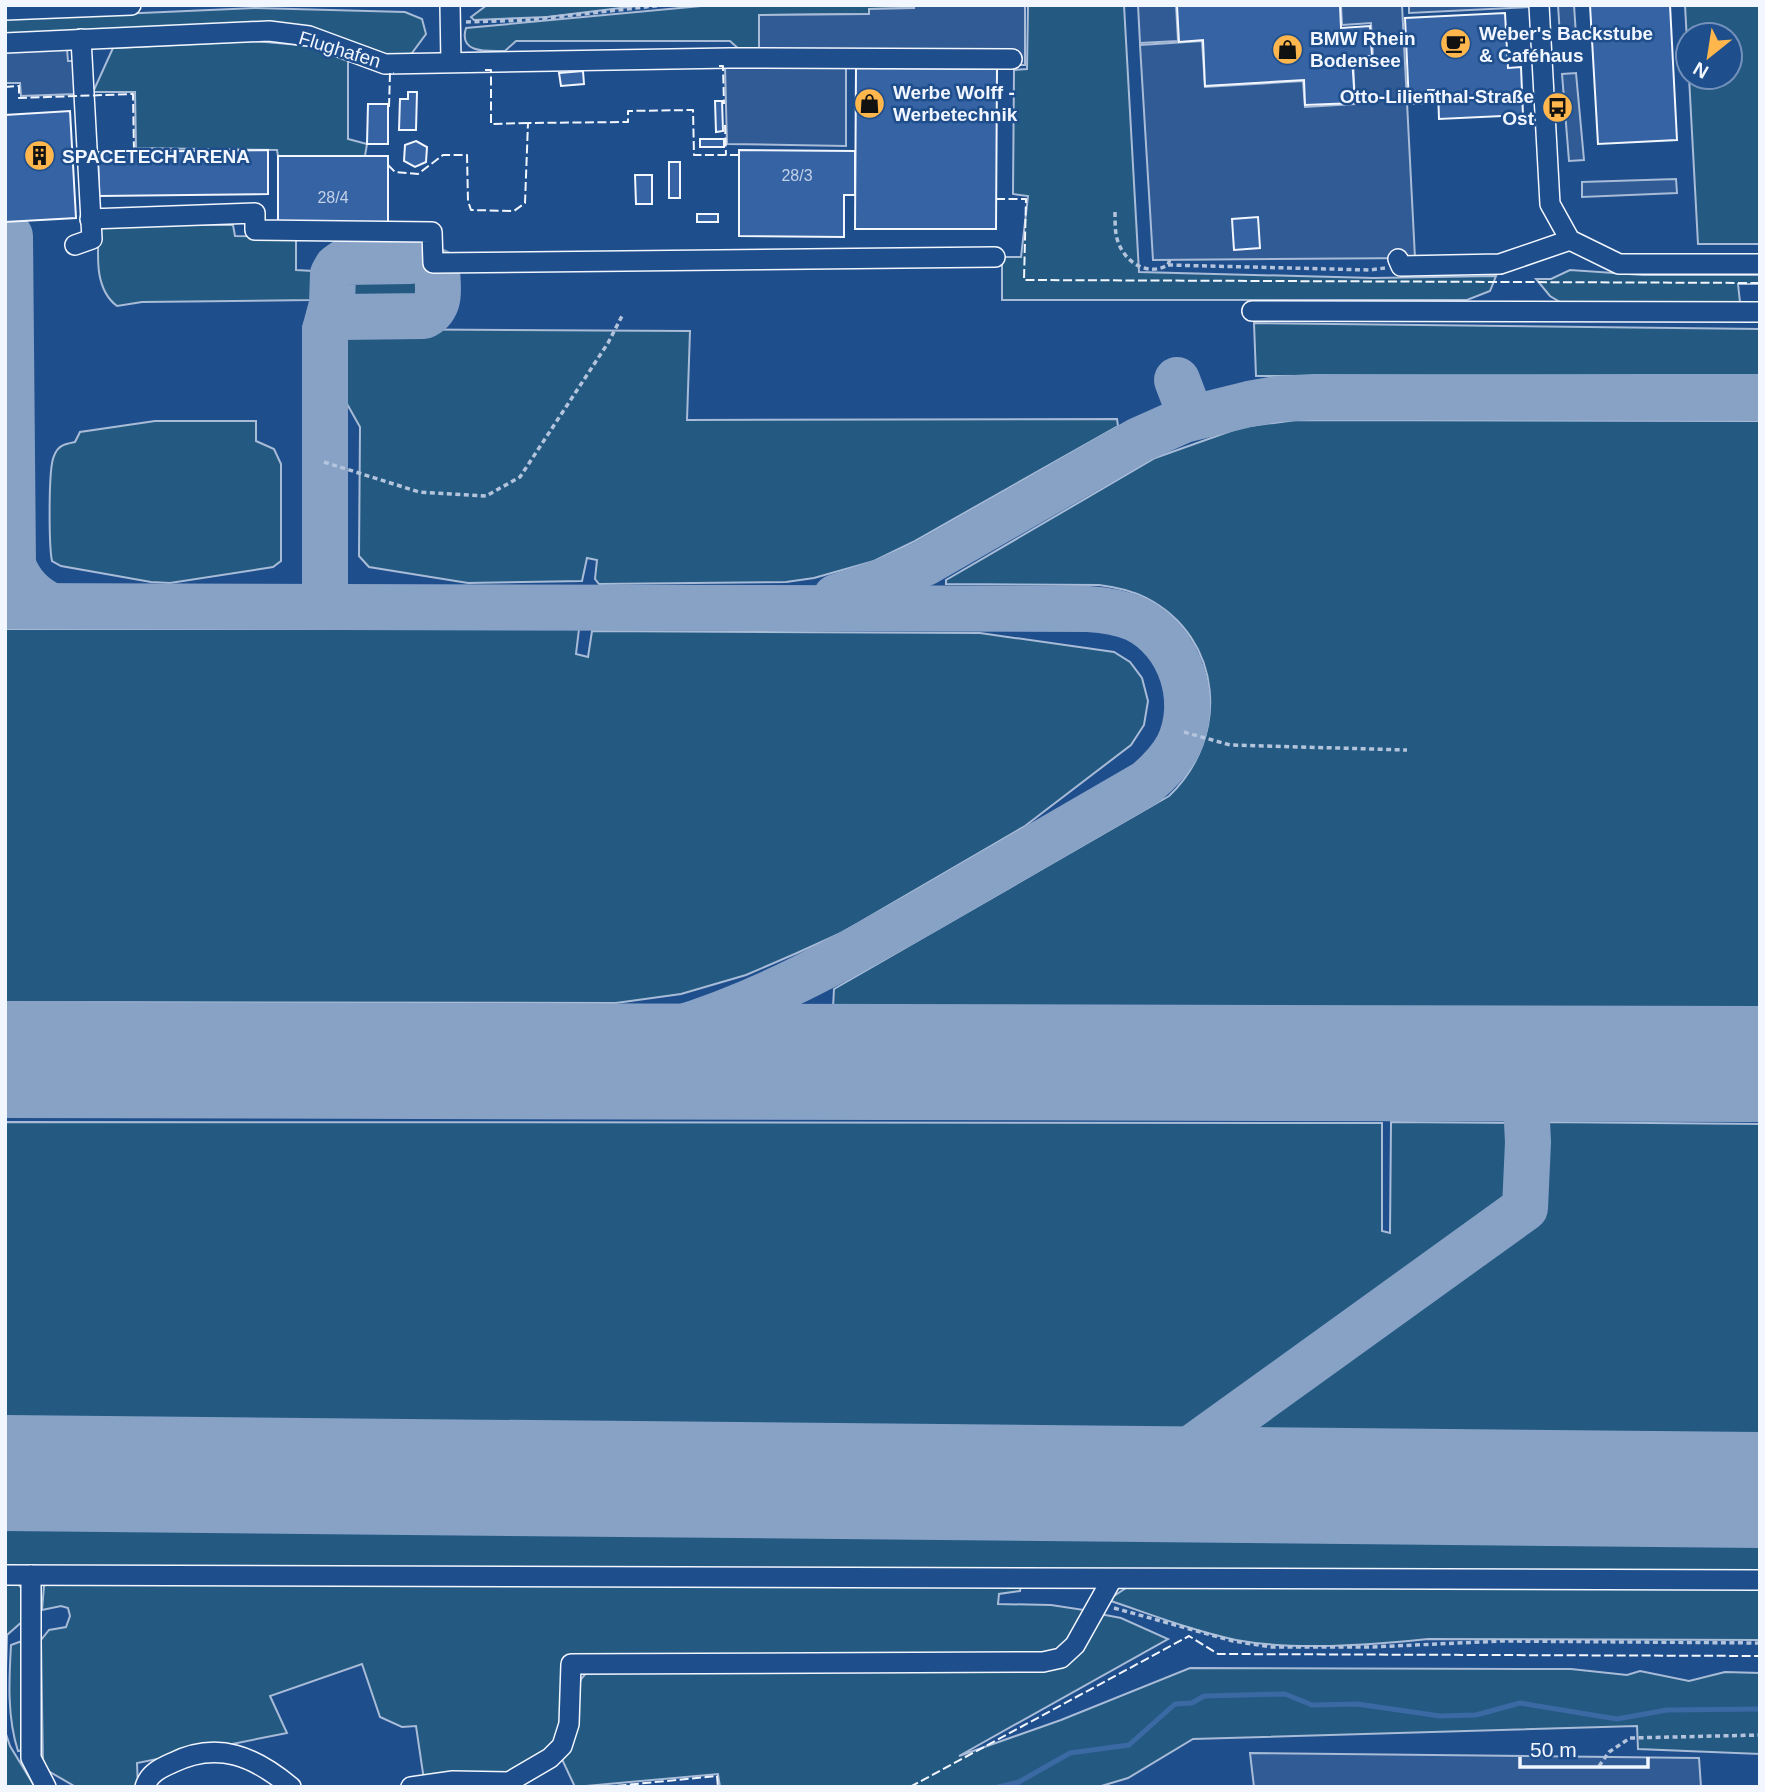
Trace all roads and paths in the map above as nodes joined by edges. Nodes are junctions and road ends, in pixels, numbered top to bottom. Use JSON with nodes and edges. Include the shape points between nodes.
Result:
{"nodes":[{"id":1,"x":131,"y":5,"type":"edge"},
{"id":2,"x":663,"y":5,"type":"edge"},
{"id":3,"x":1539,"y":5,"type":"edge"},
{"id":4,"x":5,"y":10,"type":"edge"},
{"id":5,"x":450,"y":14,"type":"edge"},
{"id":6,"x":81,"y":39,"type":"junction"},
{"id":7,"x":5,"y":43,"type":"edge"},
{"id":8,"x":1012,"y":60,"type":"dead end"},
{"id":9,"x":451,"y":62,"type":"junction"},
{"id":10,"x":1115,"y":212,"type":"dead end"},
{"id":11,"x":90,"y":219,"type":"junction"},
{"id":12,"x":1570,"y":240,"type":"junction"},
{"id":13,"x":75,"y":245,"type":"dead end"},
{"id":14,"x":995,"y":257,"type":"dead end"},
{"id":15,"x":1399,"y":262,"type":"joint"},
{"id":16,"x":1760,"y":264,"type":"edge"},
{"id":17,"x":1252,"y":311,"type":"dead end"},
{"id":18,"x":1760,"y":312,"type":"edge"},
{"id":19,"x":623,"y":314,"type":"dead end"},
{"id":20,"x":324,"y":462,"type":"dead end"},
{"id":21,"x":1184,"y":732,"type":"dead end"},
{"id":22,"x":1407,"y":750,"type":"dead end"},
{"id":23,"x":5,"y":1575,"type":"edge"},
{"id":24,"x":31,"y":1575,"type":"junction"},
{"id":25,"x":1112,"y":1579,"type":"junction"},
{"id":26,"x":1760,"y":1580,"type":"edge"},
{"id":27,"x":1099,"y":1603,"type":"junction"},
{"id":28,"x":1760,"y":1643,"type":"edge"},
{"id":29,"x":1760,"y":1735,"type":"edge"},
{"id":30,"x":1599,"y":1766,"type":"dead end"},
{"id":31,"x":46,"y":1787,"type":"edge"},
{"id":32,"x":145,"y":1787,"type":"edge"},
{"id":33,"x":291,"y":1787,"type":"edge"},
{"id":34,"x":411,"y":1787,"type":"edge"}],
"edges":[{"from":1,"to":4,"type":"street"},
{"from":2,"to":5,"type":"path","via":[[528,20]]},
{"from":3,"to":12,"type":"street","via":[[1550,204]]},
{"from":5,"to":9,"type":"street"},
{"from":6,"to":7,"type":"street","name":"Flughafen"},
{"from":6,"to":9,"type":"street","name":"Flughafen","via":[[269,31],[309,36],[385,64]]},
{"from":6,"to":11,"type":"street"},
{"from":8,"to":9,"type":"street","name":"Flughafen","via":[[759,57]]},
{"from":10,"to":15,"type":"path","via":[[1116,236],[1125,257],[1146,270],[1159,270],[1169,262],[1370,270]]},
{"from":11,"to":13,"type":"street","via":[[92,239]]},
{"from":11,"to":14,"type":"street","via":[[255,213],[255,230],[432,232],[433,263]]},
{"from":12,"to":15,"type":"street","via":[[1500,264]]},
{"from":12,"to":16,"type":"street","via":[[1619,264]]},
{"from":17,"to":18,"type":"street"},
{"from":19,"to":20,"type":"path","via":[[520,477],[486,495],[419,492]]},
{"from":21,"to":22,"type":"path","via":[[1230,746]]},
{"from":23,"to":24,"type":"street"},
{"from":24,"to":25,"type":"street"},
{"from":24,"to":31,"type":"street","via":[[31,1758]]},
{"from":25,"to":26,"type":"street"},
{"from":25,"to":27,"type":"street"},
{"from":27,"to":28,"type":"path","via":[[1233,1641],[1272,1647],[1502,1641]]},
{"from":27,"to":34,"type":"street","via":[[1075,1645],[1061,1658],[1043,1662],[572,1664],[569,1724],[562,1746],[550,1758],[509,1782],[453,1781]]},
{"from":29,"to":30,"type":"path","via":[[1630,1738],[1609,1752]]},
{"from":32,"to":33,"type":"street","via":[[156,1770],[183,1757],[212,1752],[234,1753],[258,1762]]}]}
